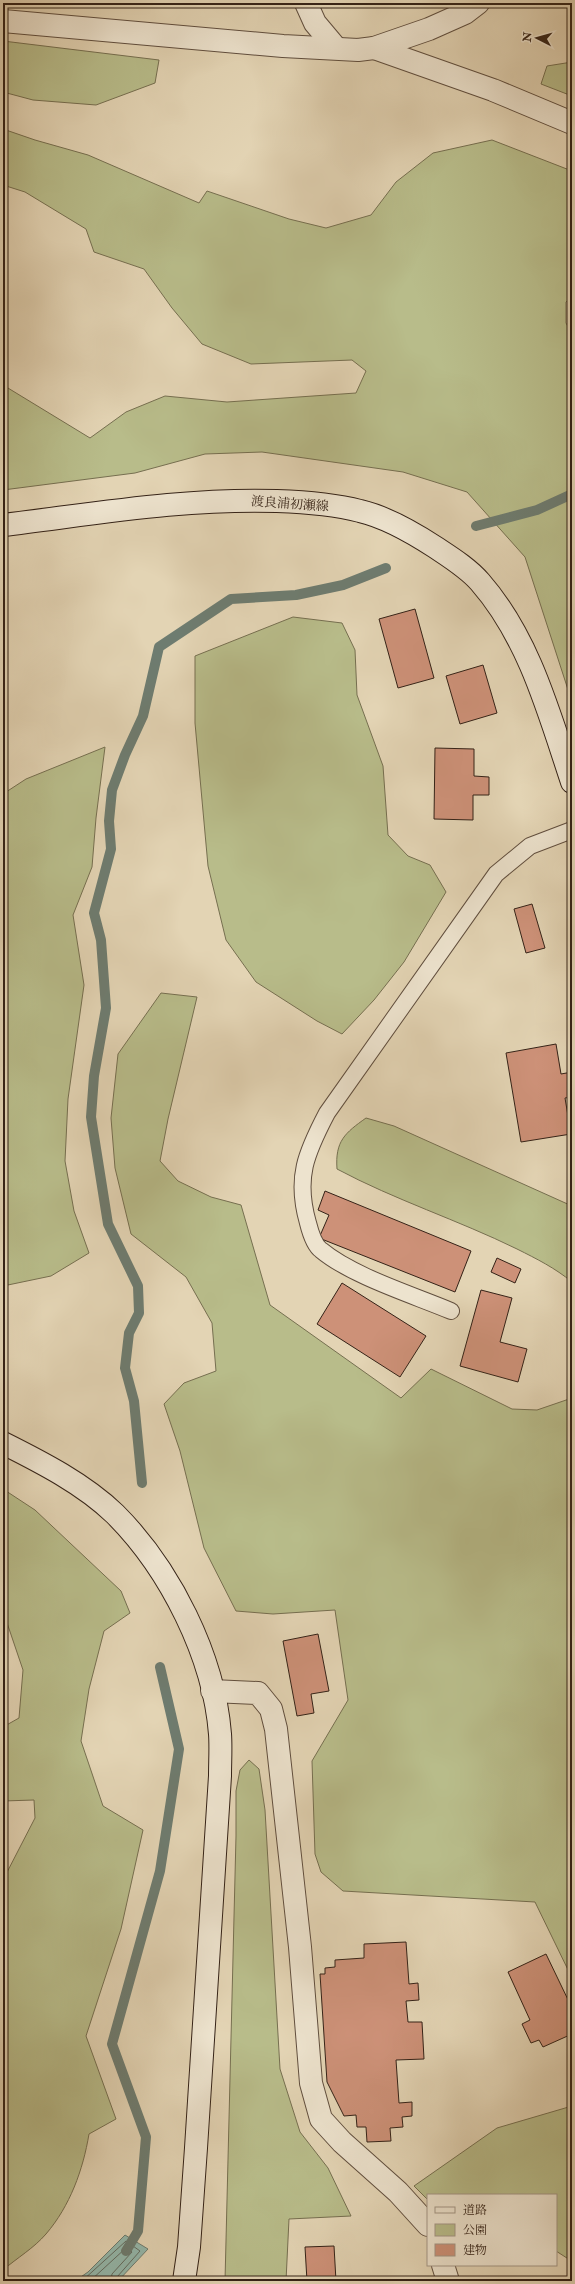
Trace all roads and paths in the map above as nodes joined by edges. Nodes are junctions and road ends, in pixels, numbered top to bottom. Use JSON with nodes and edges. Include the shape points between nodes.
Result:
{"nodes":[{"id":1,"x":306,"y":3,"type":"edge"},
{"id":2,"x":478,"y":3,"type":"edge"},
{"id":3,"x":3,"y":20,"type":"edge"},
{"id":4,"x":336,"y":48,"type":"junction"},
{"id":5,"x":374,"y":48,"type":"junction"},
{"id":6,"x":572,"y":123,"type":"edge"},
{"id":7,"x":3,"y":525,"type":"edge"},
{"id":8,"x":572,"y":782,"type":"edge"},
{"id":9,"x":572,"y":830,"type":"edge"},
{"id":10,"x":451,"y":1311,"type":"dead end"},
{"id":11,"x":3,"y":1443,"type":"edge"},
{"id":12,"x":212,"y":1691,"type":"junction"},
{"id":13,"x":427,"y":2224,"type":"edge"},
{"id":14,"x":443,"y":2266,"type":"edge"},
{"id":15,"x":184,"y":2281,"type":"edge"},
{"id":16,"x":448,"y":2281,"type":"edge"}],
"edges":[{"from":1,"to":4,"type":"street","via":[[315,23]]},
{"from":2,"to":5,"type":"street","via":[[465,13]]},
{"from":3,"to":4,"type":"street","via":[[283,46]]},
{"from":4,"to":5,"type":"street"},
{"from":5,"to":6,"type":"street","via":[[493,90]]},
{"from":7,"to":8,"type":"street","name":"渡良浦初瀬線","via":[[200,501],[257,500],[313,502],[361,511],[410,531],[450,557],[480,581],[503,614],[533,667]]},
{"from":9,"to":10,"type":"lane","via":[[530,846],[496,874],[327,1113],[309,1146],[302,1178],[304,1208],[310,1231],[320,1249],[350,1269]]},
{"from":11,"to":12,"type":"street","via":[[78,1486],[114,1514],[148,1553],[170,1585],[197,1640]]},
{"from":12,"to":13,"type":"street","via":[[258,1693],[271,1709],[287,1814],[311,2083],[321,2119],[342,2142],[398,2192]]},
{"from":12,"to":15,"type":"street","via":[[220,1733],[219,1799],[197,2140]]},
{"from":14,"to":16,"type":"street"}]}
